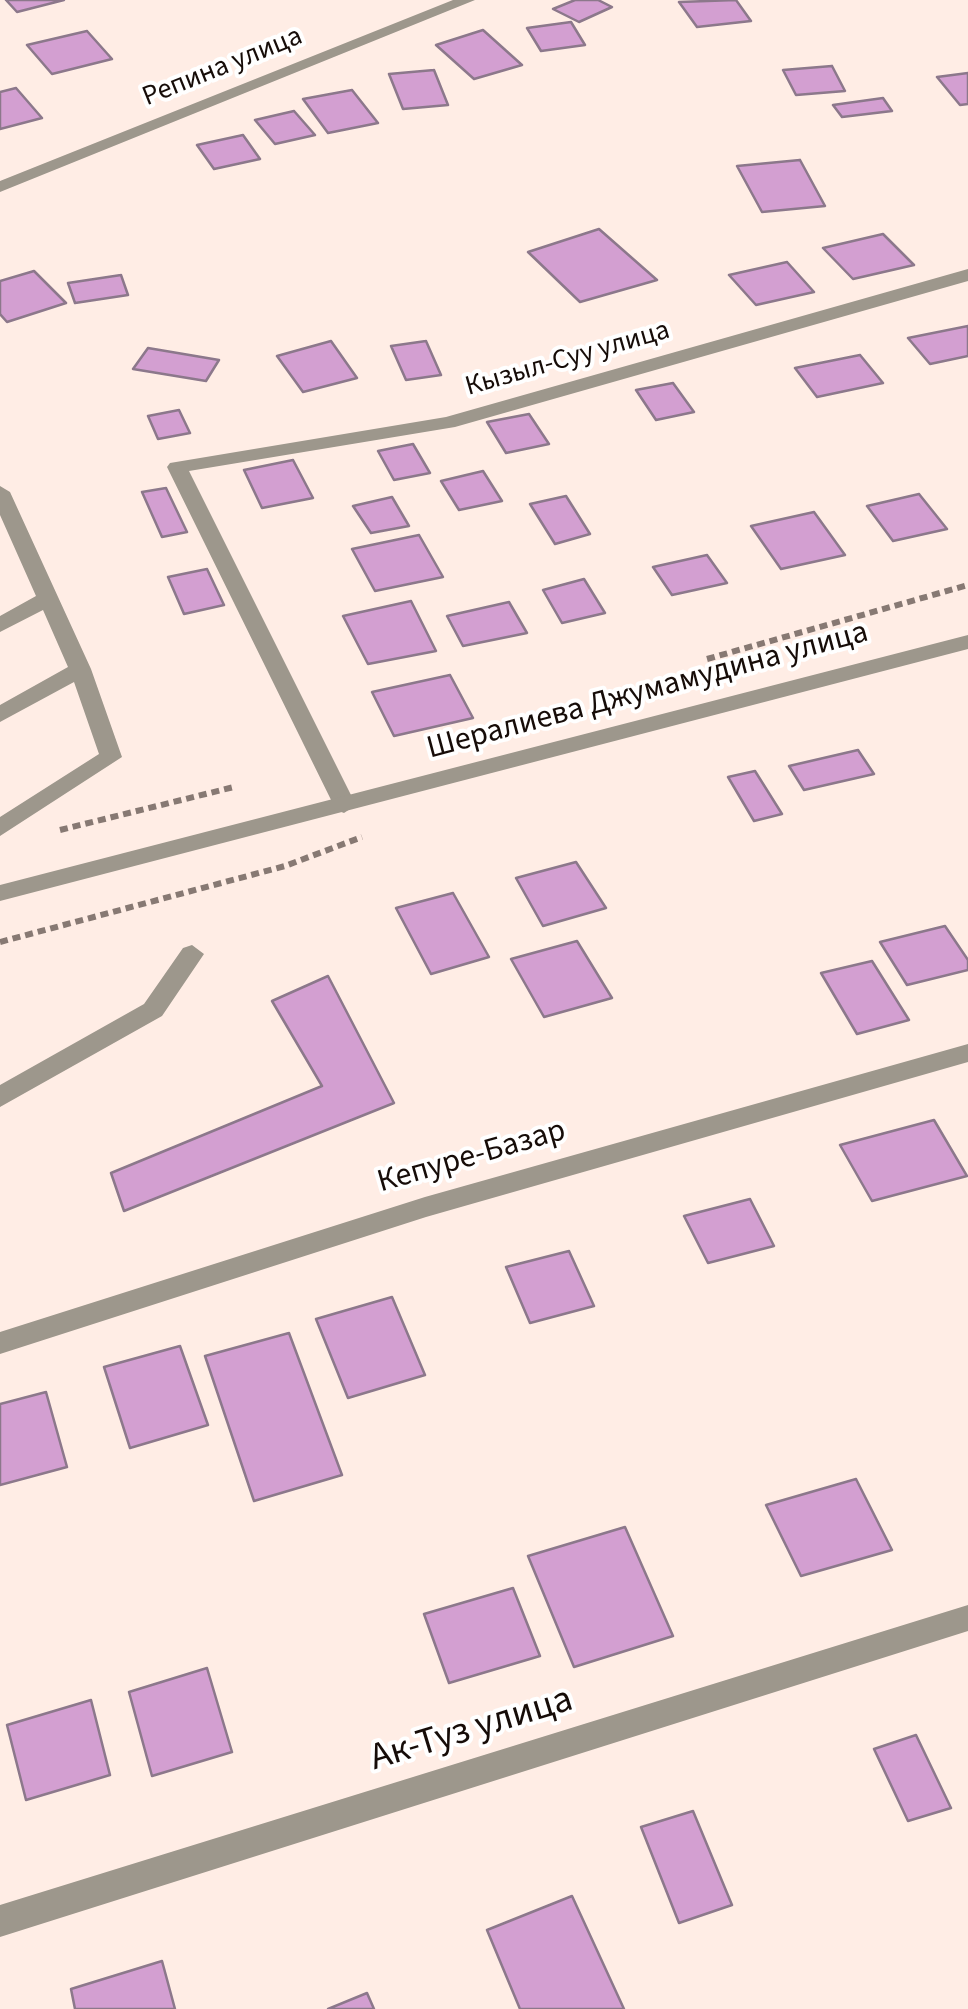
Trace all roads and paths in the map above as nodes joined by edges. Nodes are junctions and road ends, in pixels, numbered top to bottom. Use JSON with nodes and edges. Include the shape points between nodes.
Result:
{"nodes":[{"id":1,"x":467,"y":0,"type":"edge"},
{"id":2,"x":0,"y":187,"type":"edge"},
{"id":3,"x":968,"y":275,"type":"edge"},
{"id":4,"x":0,"y":492,"type":"edge"},
{"id":5,"x":7,"y":532,"type":"edge"},
{"id":6,"x":968,"y":585,"type":"edge"},
{"id":7,"x":47,"y":599,"type":"junction"},
{"id":8,"x":0,"y":624,"type":"edge"},
{"id":9,"x":968,"y":642,"type":"edge"},
{"id":10,"x":707,"y":659,"type":"dead end"},
{"id":11,"x":80,"y":669,"type":"junction"},
{"id":12,"x":0,"y":715,"type":"edge"},
{"id":13,"x":234,"y":787,"type":"dead end"},
{"id":14,"x":344,"y":805,"type":"junction"},
{"id":15,"x":0,"y":828,"type":"edge"},
{"id":16,"x":54,"y":832,"type":"dead end"},
{"id":17,"x":373,"y":834,"type":"dead end"},
{"id":18,"x":0,"y":893,"type":"edge"},
{"id":19,"x":0,"y":942,"type":"edge"},
{"id":20,"x":192,"y":954,"type":"dead end"},
{"id":21,"x":968,"y":1053,"type":"edge"},
{"id":22,"x":0,"y":1097,"type":"edge"},
{"id":23,"x":0,"y":1343,"type":"edge"},
{"id":24,"x":968,"y":1618,"type":"edge"},
{"id":25,"x":0,"y":1920,"type":"edge"}],
"edges":[{"from":1,"to":2,"type":"street","name":"Репина улица"},
{"from":3,"to":14,"type":"street","name":"Кызыл-Суу улица","via":[[448,423],[177,467]]},
{"from":4,"to":5,"type":"street"},
{"from":5,"to":7,"type":"street"},
{"from":6,"to":10,"type":"path"},
{"from":7,"to":8,"type":"street"},
{"from":7,"to":11,"type":"street"},
{"from":9,"to":14,"type":"street","name":"Шералиева Джумамудина улица"},
{"from":11,"to":12,"type":"street"},
{"from":11,"to":15,"type":"street","via":[[111,757]]},
{"from":13,"to":16,"type":"path"},
{"from":14,"to":18,"type":"street","name":"Шералиева Джумамудина улица"},
{"from":17,"to":19,"type":"path","via":[[284,866]]},
{"from":20,"to":22,"type":"street","via":[[153,1010]]},
{"from":21,"to":23,"type":"street","name":"Кепуре-Базар","via":[[424,1207]]},
{"from":24,"to":25,"type":"street","name":"Ак-Туз улица"}]}
